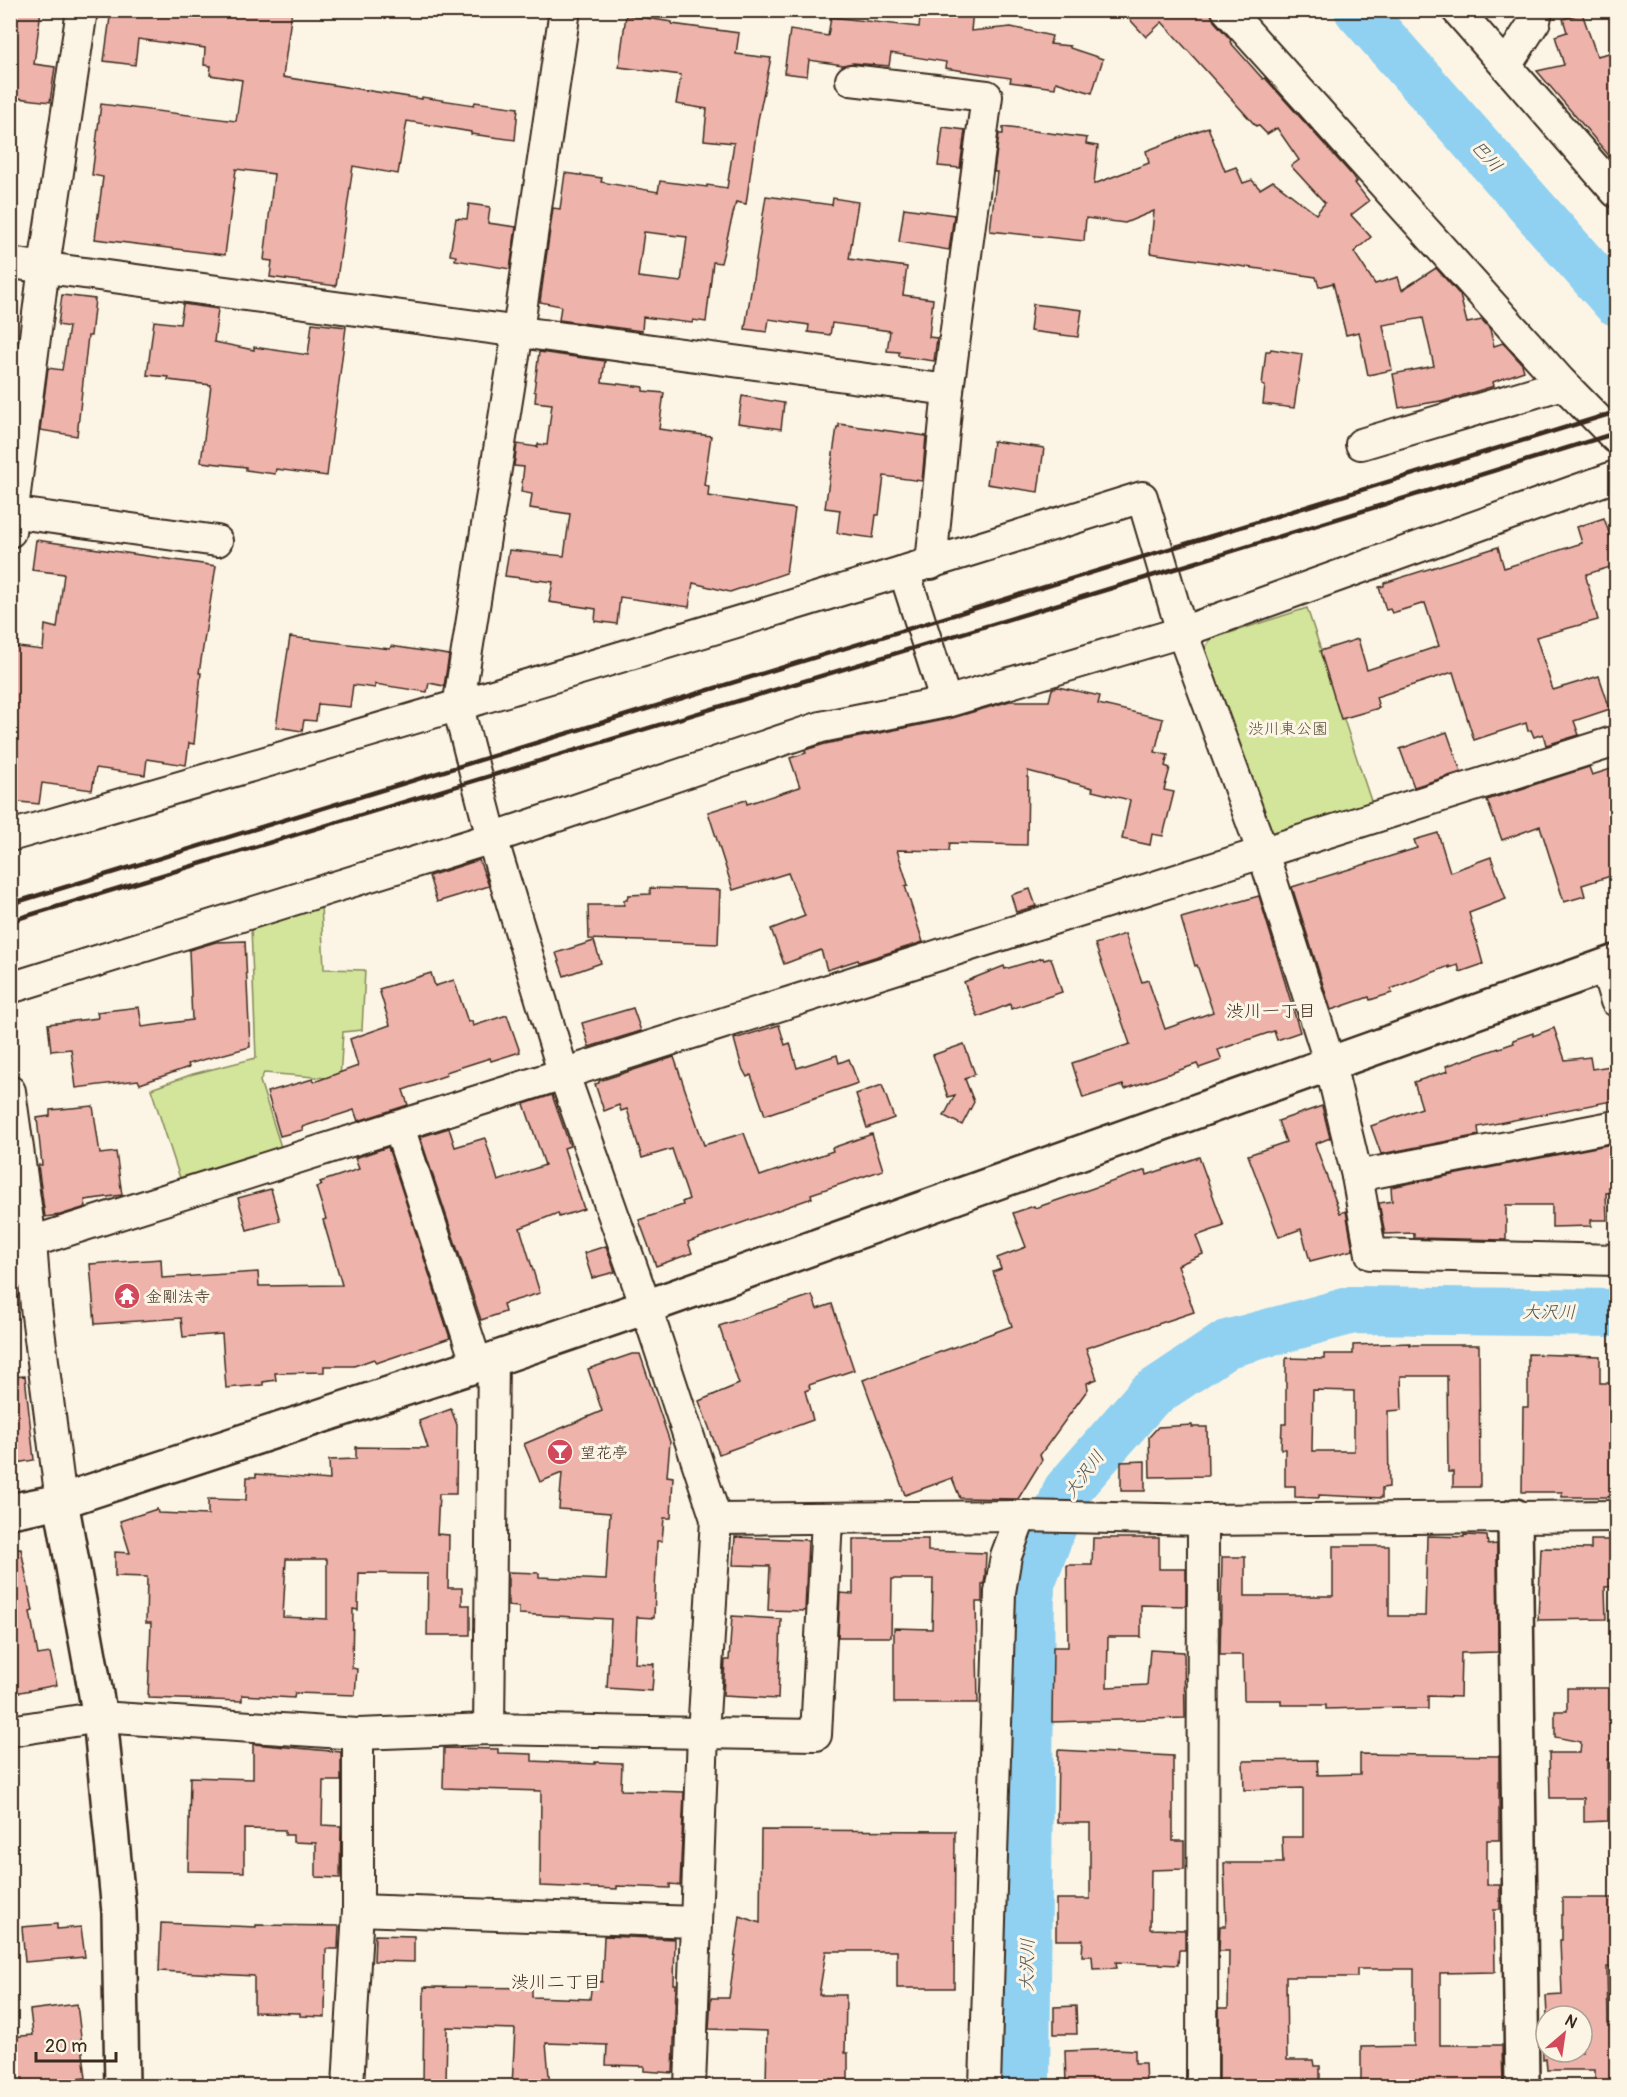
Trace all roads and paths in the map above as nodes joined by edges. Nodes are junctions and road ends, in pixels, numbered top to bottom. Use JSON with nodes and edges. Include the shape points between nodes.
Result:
{"nodes":[{"id":1,"x":82,"y":10,"type":"edge"},
{"id":2,"x":565,"y":10,"type":"edge"},
{"id":3,"x":1227,"y":10,"type":"edge"},
{"id":4,"x":1457,"y":10,"type":"edge"},
{"id":5,"x":1537,"y":10,"type":"edge"},
{"id":6,"x":1506,"y":66,"type":"junction"},
{"id":7,"x":851,"y":80,"type":"dead end"},
{"id":8,"x":1617,"y":192,"type":"edge"},
{"id":9,"x":10,"y":263,"type":"edge"},
{"id":10,"x":44,"y":267,"type":"junction"},
{"id":11,"x":518,"y":331,"type":"junction"},
{"id":12,"x":1563,"y":384,"type":"junction"},
{"id":13,"x":948,"y":390,"type":"junction"},
{"id":14,"x":1617,"y":438,"type":"edge"},
{"id":15,"x":1361,"y":444,"type":"dead end"},
{"id":16,"x":1617,"y":476,"type":"edge"},
{"id":17,"x":11,"y":519,"type":"edge"},
{"id":18,"x":217,"y":541,"type":"dead end"},
{"id":19,"x":917,"y":568,"type":"junction"},
{"id":20,"x":1182,"y":632,"type":"junction"},
{"id":21,"x":946,"y":702,"type":"junction"},
{"id":22,"x":458,"y":707,"type":"junction"},
{"id":23,"x":1617,"y":741,"type":"edge"},
{"id":24,"x":10,"y":836,"type":"edge"},
{"id":25,"x":492,"y":838,"type":"junction"},
{"id":26,"x":1263,"y":853,"type":"junction"},
{"id":27,"x":1611,"y":963,"type":"edge"},
{"id":28,"x":10,"y":988,"type":"edge"},
{"id":29,"x":1617,"y":1001,"type":"edge"},
{"id":30,"x":1330,"y":1064,"type":"junction"},
{"id":31,"x":564,"y":1075,"type":"junction"},
{"id":32,"x":10,"y":1091,"type":"edge"},
{"id":33,"x":1617,"y":1126,"type":"edge"},
{"id":34,"x":399,"y":1127,"type":"junction"},
{"id":35,"x":15,"y":1153,"type":"edge"},
{"id":36,"x":1357,"y":1176,"type":"junction"},
{"id":37,"x":31,"y":1242,"type":"junction"},
{"id":38,"x":1617,"y":1260,"type":"edge"},
{"id":39,"x":646,"y":1307,"type":"junction"},
{"id":40,"x":23,"y":1310,"type":"edge"},
{"id":41,"x":485,"y":1361,"type":"junction"},
{"id":42,"x":61,"y":1500,"type":"junction"},
{"id":43,"x":10,"y":1511,"type":"edge"},
{"id":44,"x":1021,"y":1516,"type":"junction"},
{"id":45,"x":1515,"y":1516,"type":"junction"},
{"id":46,"x":1617,"y":1516,"type":"edge"},
{"id":47,"x":716,"y":1519,"type":"junction"},
{"id":48,"x":827,"y":1519,"type":"junction"},
{"id":49,"x":1203,"y":1520,"type":"junction"},
{"id":50,"x":100,"y":1717,"type":"junction"},
{"id":51,"x":489,"y":1729,"type":"junction"},
{"id":52,"x":10,"y":1731,"type":"edge"},
{"id":53,"x":358,"y":1734,"type":"junction"},
{"id":54,"x":703,"y":1734,"type":"junction"},
{"id":55,"x":358,"y":1910,"type":"junction"},
{"id":56,"x":695,"y":1922,"type":"junction"},
{"id":57,"x":122,"y":2086,"type":"edge"},
{"id":58,"x":348,"y":2086,"type":"edge"},
{"id":59,"x":690,"y":2086,"type":"edge"},
{"id":60,"x":985,"y":2086,"type":"edge"},
{"id":61,"x":1202,"y":2086,"type":"edge"},
{"id":62,"x":1522,"y":2086,"type":"edge"}],
"edges":[{"from":1,"to":10,"type":"street"},
{"from":2,"to":11,"type":"street"},
{"from":3,"to":12,"type":"street"},
{"from":4,"to":6,"type":"street"},
{"from":5,"to":6,"type":"street","via":[[1535,21]]},
{"from":6,"to":8,"type":"street"},
{"from":7,"to":13,"type":"street","via":[[987,96]]},
{"from":9,"to":10,"type":"street"},
{"from":10,"to":11,"type":"street"},
{"from":10,"to":17,"type":"street"},
{"from":11,"to":13,"type":"street"},
{"from":11,"to":22,"type":"street"},
{"from":12,"to":14,"type":"street"},
{"from":12,"to":15,"type":"street"},
{"from":13,"to":19,"type":"street"},
{"from":16,"to":20,"type":"street"},
{"from":17,"to":18,"type":"street"},
{"from":19,"to":20,"type":"street","via":[[1142,497]]},
{"from":19,"to":21,"type":"street"},
{"from":19,"to":22,"type":"street"},
{"from":20,"to":21,"type":"street"},
{"from":20,"to":26,"type":"street"},
{"from":21,"to":25,"type":"street","via":[[821,727]]},
{"from":22,"to":24,"type":"street"},
{"from":22,"to":25,"type":"street"},
{"from":23,"to":26,"type":"street"},
{"from":25,"to":28,"type":"street"},
{"from":25,"to":31,"type":"street"},
{"from":26,"to":30,"type":"street"},
{"from":26,"to":31,"type":"street"},
{"from":27,"to":29,"type":"street"},
{"from":27,"to":30,"type":"street"},
{"from":30,"to":36,"type":"street"},
{"from":30,"to":39,"type":"street"},
{"from":31,"to":34,"type":"street"},
{"from":31,"to":39,"type":"street"},
{"from":32,"to":35,"type":"street"},
{"from":33,"to":36,"type":"street"},
{"from":34,"to":37,"type":"street"},
{"from":34,"to":41,"type":"street"},
{"from":35,"to":37,"type":"street"},
{"from":36,"to":38,"type":"street","via":[[1371,1254]]},
{"from":37,"to":40,"type":"street"},
{"from":39,"to":41,"type":"street"},
{"from":39,"to":47,"type":"street"},
{"from":40,"to":42,"type":"street"},
{"from":41,"to":42,"type":"street"},
{"from":41,"to":51,"type":"street"},
{"from":42,"to":43,"type":"street"},
{"from":42,"to":50,"type":"street"},
{"from":44,"to":48,"type":"street"},
{"from":44,"to":49,"type":"street"},
{"from":44,"to":60,"type":"street","via":[[1006,1556],[1000,1592]]},
{"from":45,"to":46,"type":"street"},
{"from":45,"to":49,"type":"street"},
{"from":45,"to":62,"type":"street"},
{"from":47,"to":48,"type":"street"},
{"from":47,"to":54,"type":"street"},
{"from":48,"to":54,"type":"street","via":[[816,1735]]},
{"from":49,"to":61,"type":"street"},
{"from":50,"to":52,"type":"street"},
{"from":50,"to":53,"type":"street"},
{"from":50,"to":57,"type":"street","via":[[119,1912]]},
{"from":51,"to":53,"type":"street"},
{"from":51,"to":54,"type":"street"},
{"from":53,"to":55,"type":"street"},
{"from":54,"to":56,"type":"street"},
{"from":55,"to":56,"type":"street"},
{"from":55,"to":58,"type":"street"},
{"from":56,"to":59,"type":"street"}]}
